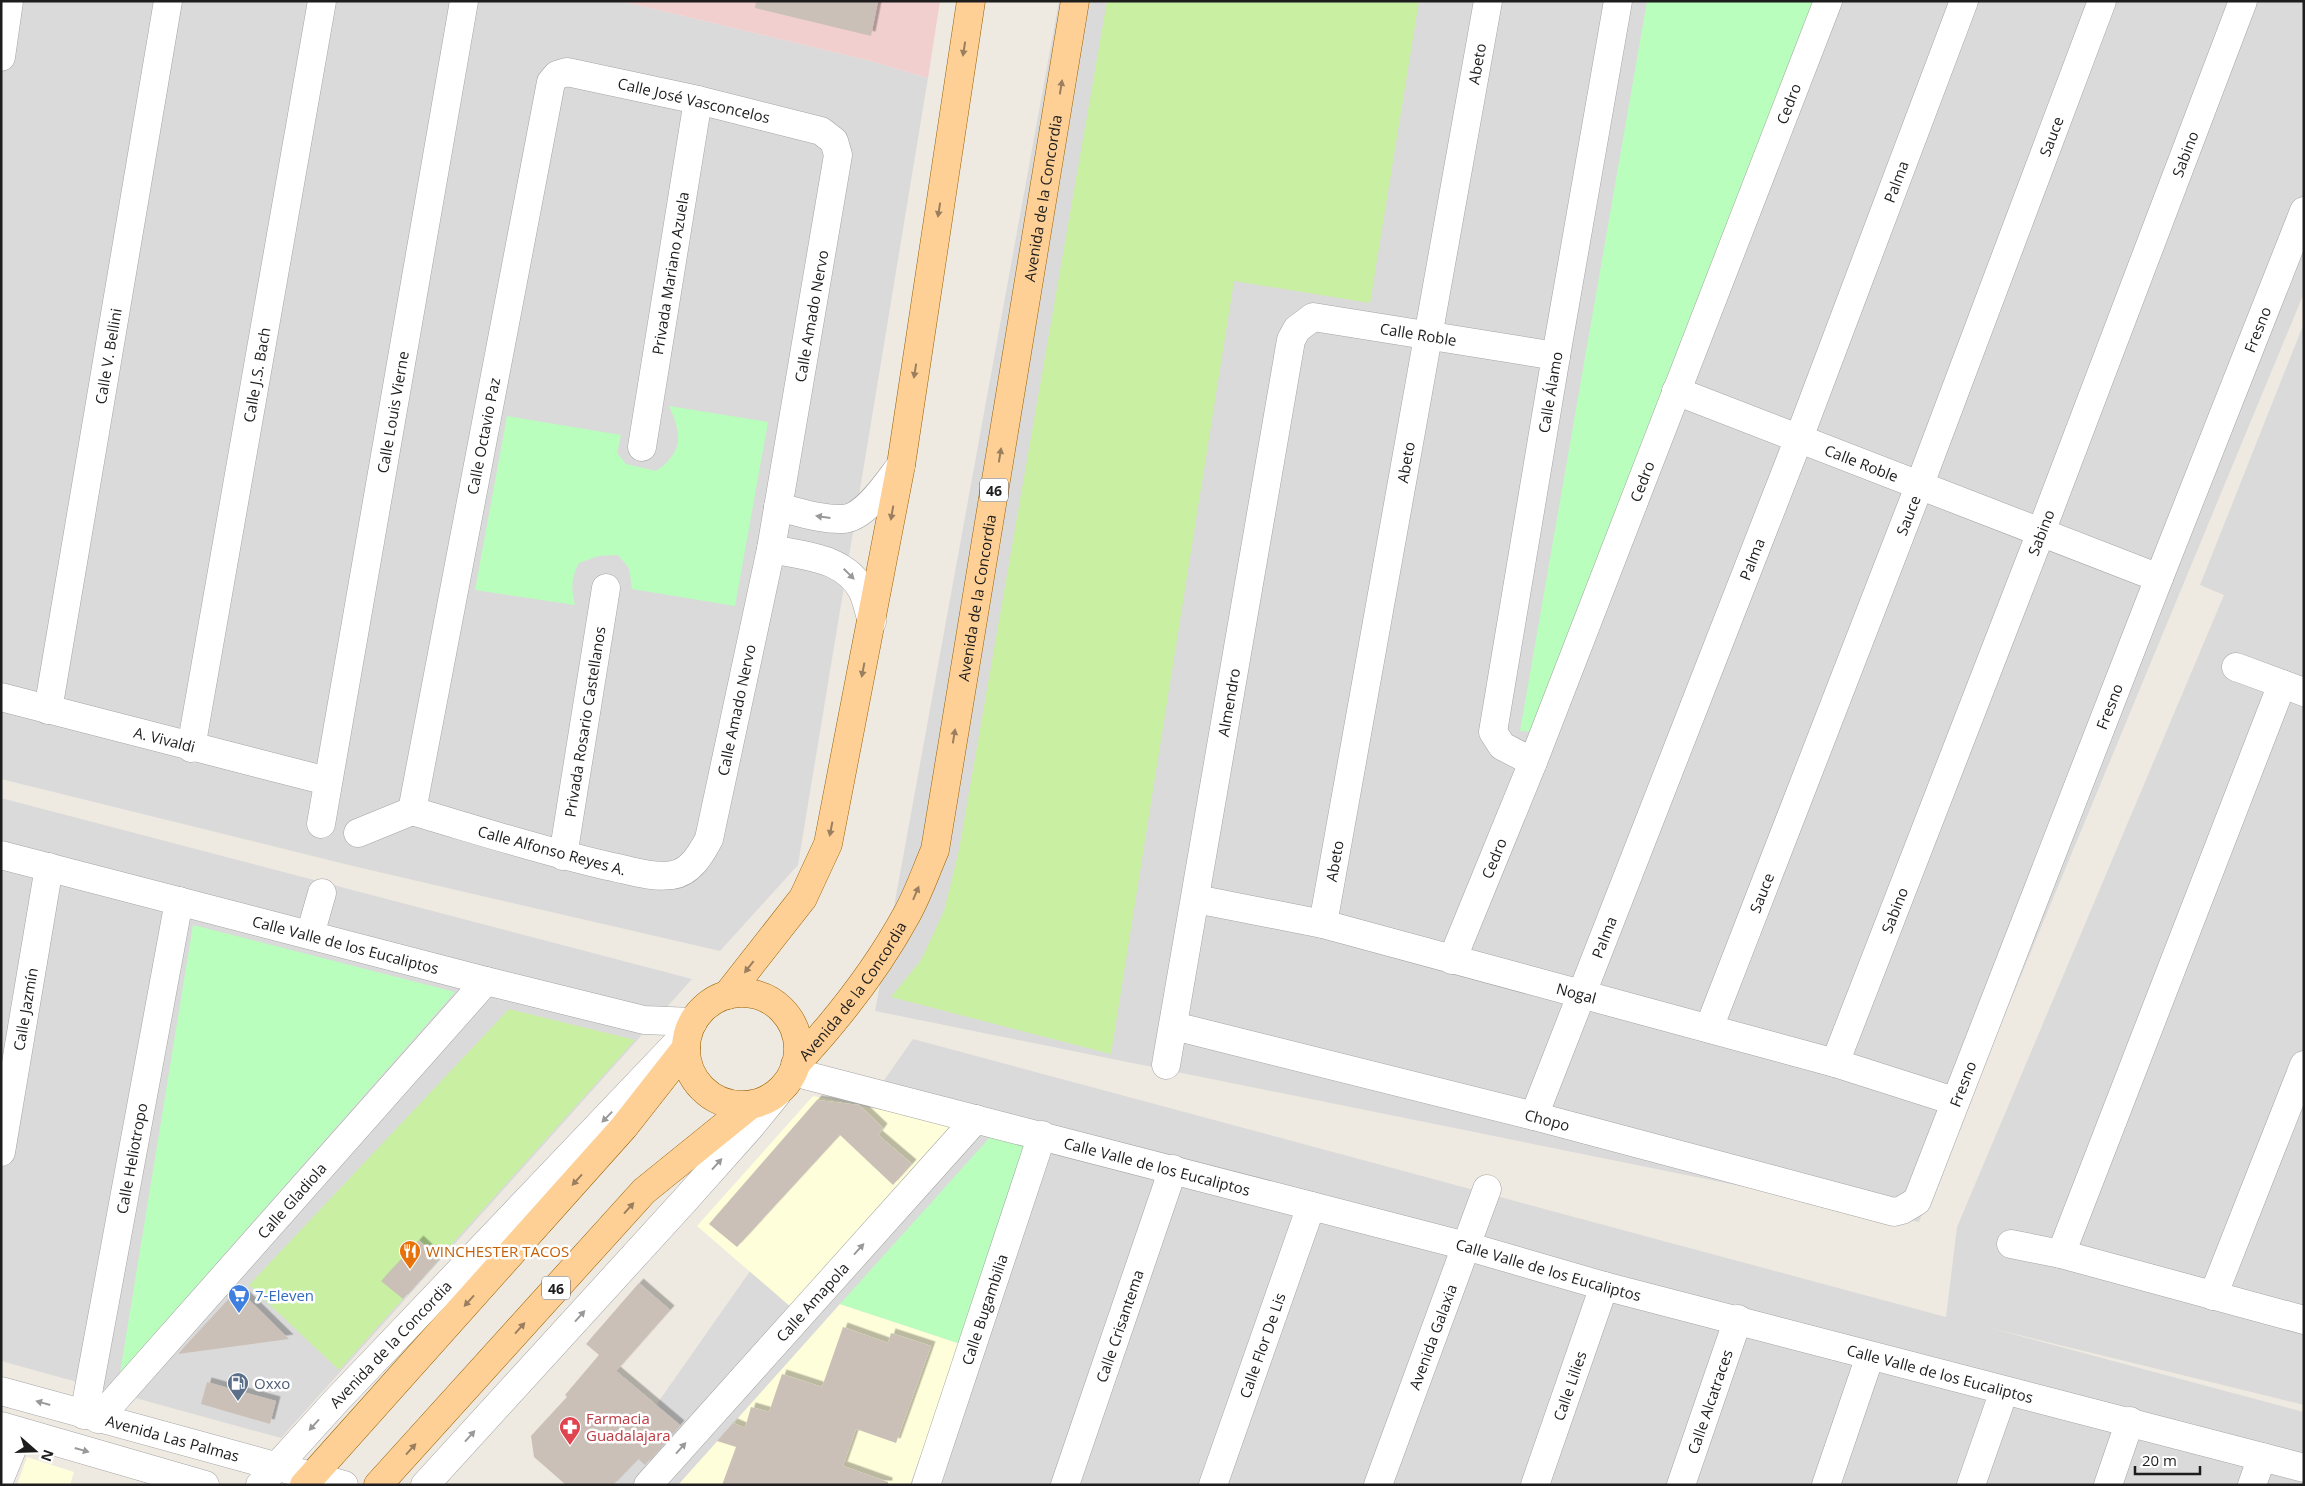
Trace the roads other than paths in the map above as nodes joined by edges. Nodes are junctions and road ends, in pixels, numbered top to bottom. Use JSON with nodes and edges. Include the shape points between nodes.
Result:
{"nodes":[{"id":1,"x":9,"y":1,"type":"edge"},
{"id":2,"x":168,"y":1,"type":"edge"},
{"id":3,"x":322,"y":1,"type":"edge"},
{"id":4,"x":464,"y":1,"type":"edge"},
{"id":5,"x":972,"y":1,"type":"edge"},
{"id":6,"x":1075,"y":1,"type":"edge"},
{"id":7,"x":1488,"y":1,"type":"edge"},
{"id":8,"x":1618,"y":1,"type":"edge"},
{"id":9,"x":1828,"y":1,"type":"edge"},
{"id":10,"x":1964,"y":1,"type":"edge"},
{"id":11,"x":2102,"y":1,"type":"edge"},
{"id":12,"x":2243,"y":1,"type":"edge"},
{"id":13,"x":1,"y":57,"type":"edge"},
{"id":14,"x":567,"y":72,"type":"joint"},
{"id":15,"x":698,"y":100,"type":"junction"},
{"id":16,"x":821,"y":131,"type":"joint"},
{"id":17,"x":2304,"y":211,"type":"edge"},
{"id":18,"x":1429,"y":335,"type":"junction"},
{"id":19,"x":1291,"y":340,"type":"joint"},
{"id":20,"x":1556,"y":356,"type":"junction"},
{"id":21,"x":1676,"y":391,"type":"junction"},
{"id":22,"x":1800,"y":438,"type":"junction"},
{"id":23,"x":642,"y":447,"type":"dead end"},
{"id":24,"x":901,"y":465,"type":"junction"},
{"id":25,"x":1920,"y":484,"type":"junction"},
{"id":26,"x":778,"y":507,"type":"junction"},
{"id":27,"x":2041,"y":532,"type":"junction"},
{"id":28,"x":771,"y":549,"type":"junction"},
{"id":29,"x":2158,"y":578,"type":"junction"},
{"id":30,"x":606,"y":588,"type":"dead end"},
{"id":31,"x":872,"y":622,"type":"junction"},
{"id":32,"x":2236,"y":667,"type":"dead end"},
{"id":33,"x":2293,"y":688,"type":"edge"},
{"id":34,"x":1,"y":698,"type":"edge"},
{"id":35,"x":48,"y":710,"type":"junction"},
{"id":36,"x":191,"y":748,"type":"junction"},
{"id":37,"x":1534,"y":762,"type":"junction"},
{"id":38,"x":327,"y":781,"type":"junction"},
{"id":39,"x":412,"y":810,"type":"junction"},
{"id":40,"x":321,"y":824,"type":"dead end"},
{"id":41,"x":358,"y":833,"type":"dead end"},
{"id":42,"x":1,"y":855,"type":"edge"},
{"id":43,"x":563,"y":856,"type":"junction"},
{"id":44,"x":691,"y":866,"type":"joint"},
{"id":45,"x":49,"y":867,"type":"junction"},
{"id":46,"x":322,"y":893,"type":"dead end"},
{"id":47,"x":1196,"y":899,"type":"junction"},
{"id":48,"x":180,"y":901,"type":"junction"},
{"id":49,"x":1323,"y":924,"type":"junction"},
{"id":50,"x":310,"y":936,"type":"junction"},
{"id":51,"x":1452,"y":960,"type":"junction"},
{"id":52,"x":486,"y":982,"type":"junction"},
{"id":53,"x":1583,"y":994,"type":"junction"},
{"id":54,"x":727,"y":995,"type":"junction"},
{"id":55,"x":1174,"y":1026,"type":"junction"},
{"id":56,"x":1709,"y":1028,"type":"junction"},
{"id":57,"x":689,"y":1033,"type":"junction"},
{"id":58,"x":1835,"y":1063,"type":"junction"},
{"id":59,"x":1166,"y":1065,"type":"dead end"},
{"id":60,"x":2304,"y":1065,"type":"edge"},
{"id":61,"x":794,"y":1068,"type":"junction"},
{"id":62,"x":777,"y":1094,"type":"junction"},
{"id":63,"x":1954,"y":1101,"type":"junction"},
{"id":64,"x":749,"y":1106,"type":"junction"},
{"id":65,"x":1534,"y":1116,"type":"junction"},
{"id":66,"x":976,"y":1118,"type":"junction"},
{"id":67,"x":1042,"y":1135,"type":"junction"},
{"id":68,"x":1,"y":1152,"type":"edge"},
{"id":69,"x":1173,"y":1169,"type":"junction"},
{"id":70,"x":1487,"y":1189,"type":"dead end"},
{"id":71,"x":1917,"y":1201,"type":"joint"},
{"id":72,"x":1311,"y":1206,"type":"junction"},
{"id":73,"x":2012,"y":1244,"type":"dead end"},
{"id":74,"x":1466,"y":1246,"type":"junction"},
{"id":75,"x":2062,"y":1254,"type":"junction"},
{"id":76,"x":1604,"y":1286,"type":"junction"},
{"id":77,"x":2213,"y":1296,"type":"junction"},
{"id":78,"x":1738,"y":1320,"type":"junction"},
{"id":79,"x":2304,"y":1320,"type":"edge"},
{"id":80,"x":1870,"y":1356,"type":"junction"},
{"id":81,"x":2004,"y":1390,"type":"junction"},
{"id":82,"x":1,"y":1391,"type":"edge"},
{"id":83,"x":91,"y":1417,"type":"junction"},
{"id":84,"x":2130,"y":1421,"type":"junction"},
{"id":85,"x":10,"y":1429,"type":"edge"},
{"id":86,"x":2262,"y":1457,"type":"junction"},
{"id":87,"x":2304,"y":1468,"type":"edge"},
{"id":88,"x":268,"y":1475,"type":"edge"},
{"id":89,"x":1,"y":1476,"type":"edge"},
{"id":90,"x":308,"y":1480,"type":"edge"},
{"id":91,"x":205,"y":1485,"type":"edge"},
{"id":92,"x":344,"y":1485,"type":"edge"},
{"id":93,"x":378,"y":1485,"type":"edge"},
{"id":94,"x":426,"y":1485,"type":"edge"},
{"id":95,"x":648,"y":1485,"type":"edge"},
{"id":96,"x":926,"y":1485,"type":"edge"},
{"id":97,"x":1065,"y":1485,"type":"edge"},
{"id":98,"x":1213,"y":1485,"type":"edge"},
{"id":99,"x":1378,"y":1485,"type":"edge"},
{"id":100,"x":1535,"y":1485,"type":"edge"},
{"id":101,"x":1681,"y":1485,"type":"edge"},
{"id":102,"x":1826,"y":1485,"type":"edge"},
{"id":103,"x":1971,"y":1485,"type":"edge"},
{"id":104,"x":2108,"y":1485,"type":"edge"},
{"id":105,"x":2252,"y":1485,"type":"edge"}],
"edges":[{"from":1,"to":13,"type":"street"},
{"from":2,"to":35,"type":"street","name":"Calle V. Bellini"},
{"from":3,"to":36,"type":"street","name":"Calle J.S. Bach"},
{"from":4,"to":38,"type":"street","name":"Calle Louis Vierne"},
{"from":5,"to":24,"type":"main road","one_way":true},
{"from":61,"to":6,"type":"main road","name":"Avenida de la Concordia","number":"46","one_way":true,"via":[[840,1014],[874,966],[908,913],[935,850]]},
{"from":7,"to":18,"type":"street","name":"Abeto"},
{"from":8,"to":20,"type":"street","name":"Calle Álamo"},
{"from":9,"to":21,"type":"street","name":"Cedro"},
{"from":10,"to":22,"type":"street","name":"Palma"},
{"from":11,"to":25,"type":"street","name":"Sauce"},
{"from":12,"to":27,"type":"street","name":"Sabino"},
{"from":14,"to":15,"type":"street","name":"Calle José Vasconcelos"},
{"from":14,"to":39,"type":"street","name":"Calle Octavio Paz","via":[[557,75],[551,82]]},
{"from":15,"to":16,"type":"street","name":"Calle José Vasconcelos"},
{"from":15,"to":23,"type":"street","name":"Privada Mariano Azuela"},
{"from":16,"to":26,"type":"street","name":"Calle Amado Nervo","via":[[834,141],[838,155]]},
{"from":17,"to":29,"type":"street","name":"Fresno"},
{"from":18,"to":19,"type":"street","name":"Calle Roble","via":[[1313,318],[1297,329]]},
{"from":18,"to":20,"type":"street","name":"Calle Roble"},
{"from":18,"to":49,"type":"street","name":"Abeto"},
{"from":19,"to":47,"type":"street","name":"Almendro"},
{"from":20,"to":37,"type":"street","name":"Calle Álamo","via":[[1493,732],[1502,746]]},
{"from":21,"to":22,"type":"street","name":"Calle Roble"},
{"from":21,"to":37,"type":"street","name":"Cedro"},
{"from":22,"to":25,"type":"street","name":"Calle Roble"},
{"from":22,"to":53,"type":"street","name":"Palma"},
{"from":24,"to":26,"type":"street","one_way":true,"via":[[879,494],[862,510],[844,519]]},
{"from":24,"to":31,"type":"main road","one_way":true},
{"from":25,"to":27,"type":"street","name":"Calle Roble"},
{"from":25,"to":56,"type":"street","name":"Sauce"},
{"from":26,"to":28,"type":"street","name":"Calle Amado Nervo"},
{"from":27,"to":29,"type":"street","name":"Calle Roble"},
{"from":27,"to":58,"type":"street","name":"Sabino"},
{"from":28,"to":31,"type":"street","one_way":true,"via":[[837,564],[850,574],[863,592]]},
{"from":28,"to":44,"type":"street","name":"Calle Amado Nervo","via":[[709,839]]},
{"from":29,"to":63,"type":"street","name":"Fresno"},
{"from":30,"to":43,"type":"street","name":"Privada Rosario Castellanos"},
{"from":31,"to":54,"type":"main road","one_way":true,"via":[[828,844],[803,898]]},
{"from":32,"to":33,"type":"street"},
{"from":33,"to":75,"type":"street"},
{"from":34,"to":35,"type":"street","name":"A. Vivaldi"},
{"from":35,"to":36,"type":"street","name":"A. Vivaldi"},
{"from":36,"to":38,"type":"street","name":"A. Vivaldi"},
{"from":37,"to":51,"type":"street","name":"Cedro"},
{"from":38,"to":40,"type":"street","name":"Calle Louis Vierne"},
{"from":39,"to":41,"type":"street"},
{"from":39,"to":43,"type":"street","name":"Calle Alfonso Reyes A."},
{"from":42,"to":45,"type":"street","name":"Calle Valle de los Eucaliptos"},
{"from":43,"to":44,"type":"street","name":"Calle Alfonso Reyes A.","via":[[653,876],[674,875]]},
{"from":45,"to":48,"type":"street","name":"Calle Valle de los Eucaliptos"},
{"from":45,"to":68,"type":"street","name":"Calle Jazmín"},
{"from":46,"to":50,"type":"street"},
{"from":47,"to":49,"type":"street","name":"Nogal"},
{"from":47,"to":55,"type":"street","name":"Almendro"},
{"from":48,"to":50,"type":"street","name":"Calle Valle de los Eucaliptos"},
{"from":48,"to":83,"type":"street","name":"Calle Heliotropo"},
{"from":49,"to":51,"type":"street","name":"Nogal"},
{"from":50,"to":52,"type":"street","name":"Calle Valle de los Eucaliptos"},
{"from":51,"to":53,"type":"street","name":"Nogal"},
{"from":52,"to":57,"type":"street","name":"Calle Valle de los Eucaliptos"},
{"from":52,"to":83,"type":"street","name":"Calle Gladiola"},
{"from":53,"to":56,"type":"street","name":"Nogal"},
{"from":53,"to":65,"type":"street","name":"Palma"},
{"from":54,"to":57,"type":"main road","via":[[702,1010]]},
{"from":54,"to":61,"type":"main road","via":[[745,993],[762,997],[778,1006],[790,1020],[796,1036],[798,1054]]},
{"from":55,"to":59,"type":"street","name":"Almendro"},
{"from":55,"to":65,"type":"street","name":"Chopo"},
{"from":56,"to":58,"type":"street","name":"Nogal"},
{"from":57,"to":64,"type":"main road","number":"46","via":[[688,1067],[697,1084],[712,1097],[730,1105]]},
{"from":57,"to":88,"type":"street","name":"Avenida de la Concordia","one_way":true},
{"from":57,"to":90,"type":"main road","name":"Avenida de la Concordia","one_way":true,"via":[[624,1127]]},
{"from":58,"to":63,"type":"street","name":"Nogal"},
{"from":60,"to":77,"type":"street"},
{"from":61,"to":62,"type":"main road","number":"46"},
{"from":61,"to":66,"type":"street","name":"Calle Valle de los Eucaliptos"},
{"from":62,"to":64,"type":"main road","number":"46"},
{"from":94,"to":62,"type":"street","one_way":true},
{"from":63,"to":71,"type":"street","name":"Fresno"},
{"from":93,"to":64,"type":"main road","number":"46","one_way":true,"via":[[644,1191]]},
{"from":65,"to":71,"type":"street","name":"Chopo","via":[[1894,1212]]},
{"from":66,"to":67,"type":"street","name":"Calle Valle de los Eucaliptos"},
{"from":95,"to":66,"type":"street","name":"Calle Amapola","one_way":true},
{"from":67,"to":69,"type":"street","name":"Calle Valle de los Eucaliptos"},
{"from":67,"to":96,"type":"street","name":"Calle Bugambilia"},
{"from":69,"to":72,"type":"street","name":"Calle Valle de los Eucaliptos"},
{"from":69,"to":97,"type":"street","name":"Calle Crisantema"},
{"from":70,"to":74,"type":"street","name":"Avenida Galaxia"},
{"from":72,"to":74,"type":"street","name":"Calle Valle de los Eucaliptos"},
{"from":72,"to":98,"type":"street","name":"Calle Flor De Lis"},
{"from":73,"to":75,"type":"street"},
{"from":74,"to":76,"type":"street","name":"Calle Valle de los Eucaliptos"},
{"from":74,"to":99,"type":"street","name":"Avenida Galaxia"},
{"from":75,"to":77,"type":"street"},
{"from":76,"to":78,"type":"street","name":"Calle Valle de los Eucaliptos"},
{"from":76,"to":100,"type":"street","name":"Calle Lilies"},
{"from":77,"to":79,"type":"street"},
{"from":78,"to":80,"type":"street","name":"Calle Valle de los Eucaliptos"},
{"from":78,"to":101,"type":"street","name":"Calle Alcatraces"},
{"from":80,"to":81,"type":"street","name":"Calle Valle de los Eucaliptos"},
{"from":80,"to":102,"type":"street"},
{"from":81,"to":84,"type":"street","name":"Calle Valle de los Eucaliptos"},
{"from":81,"to":103,"type":"street"},
{"from":83,"to":82,"type":"street","name":"Avenida Las Palmas","one_way":true},
{"from":83,"to":88,"type":"street","name":"Avenida Las Palmas"},
{"from":84,"to":86,"type":"street","name":"Calle Valle de los Eucaliptos"},
{"from":84,"to":104,"type":"street"},
{"from":85,"to":89,"type":"street"},
{"from":85,"to":91,"type":"street","one_way":true},
{"from":86,"to":87,"type":"street","name":"Calle Valle de los Eucaliptos"},
{"from":86,"to":105,"type":"street"},
{"from":88,"to":90,"type":"street","name":"Avenida Las Palmas"},
{"from":90,"to":92,"type":"street","name":"Avenida Las Palmas"}]}
